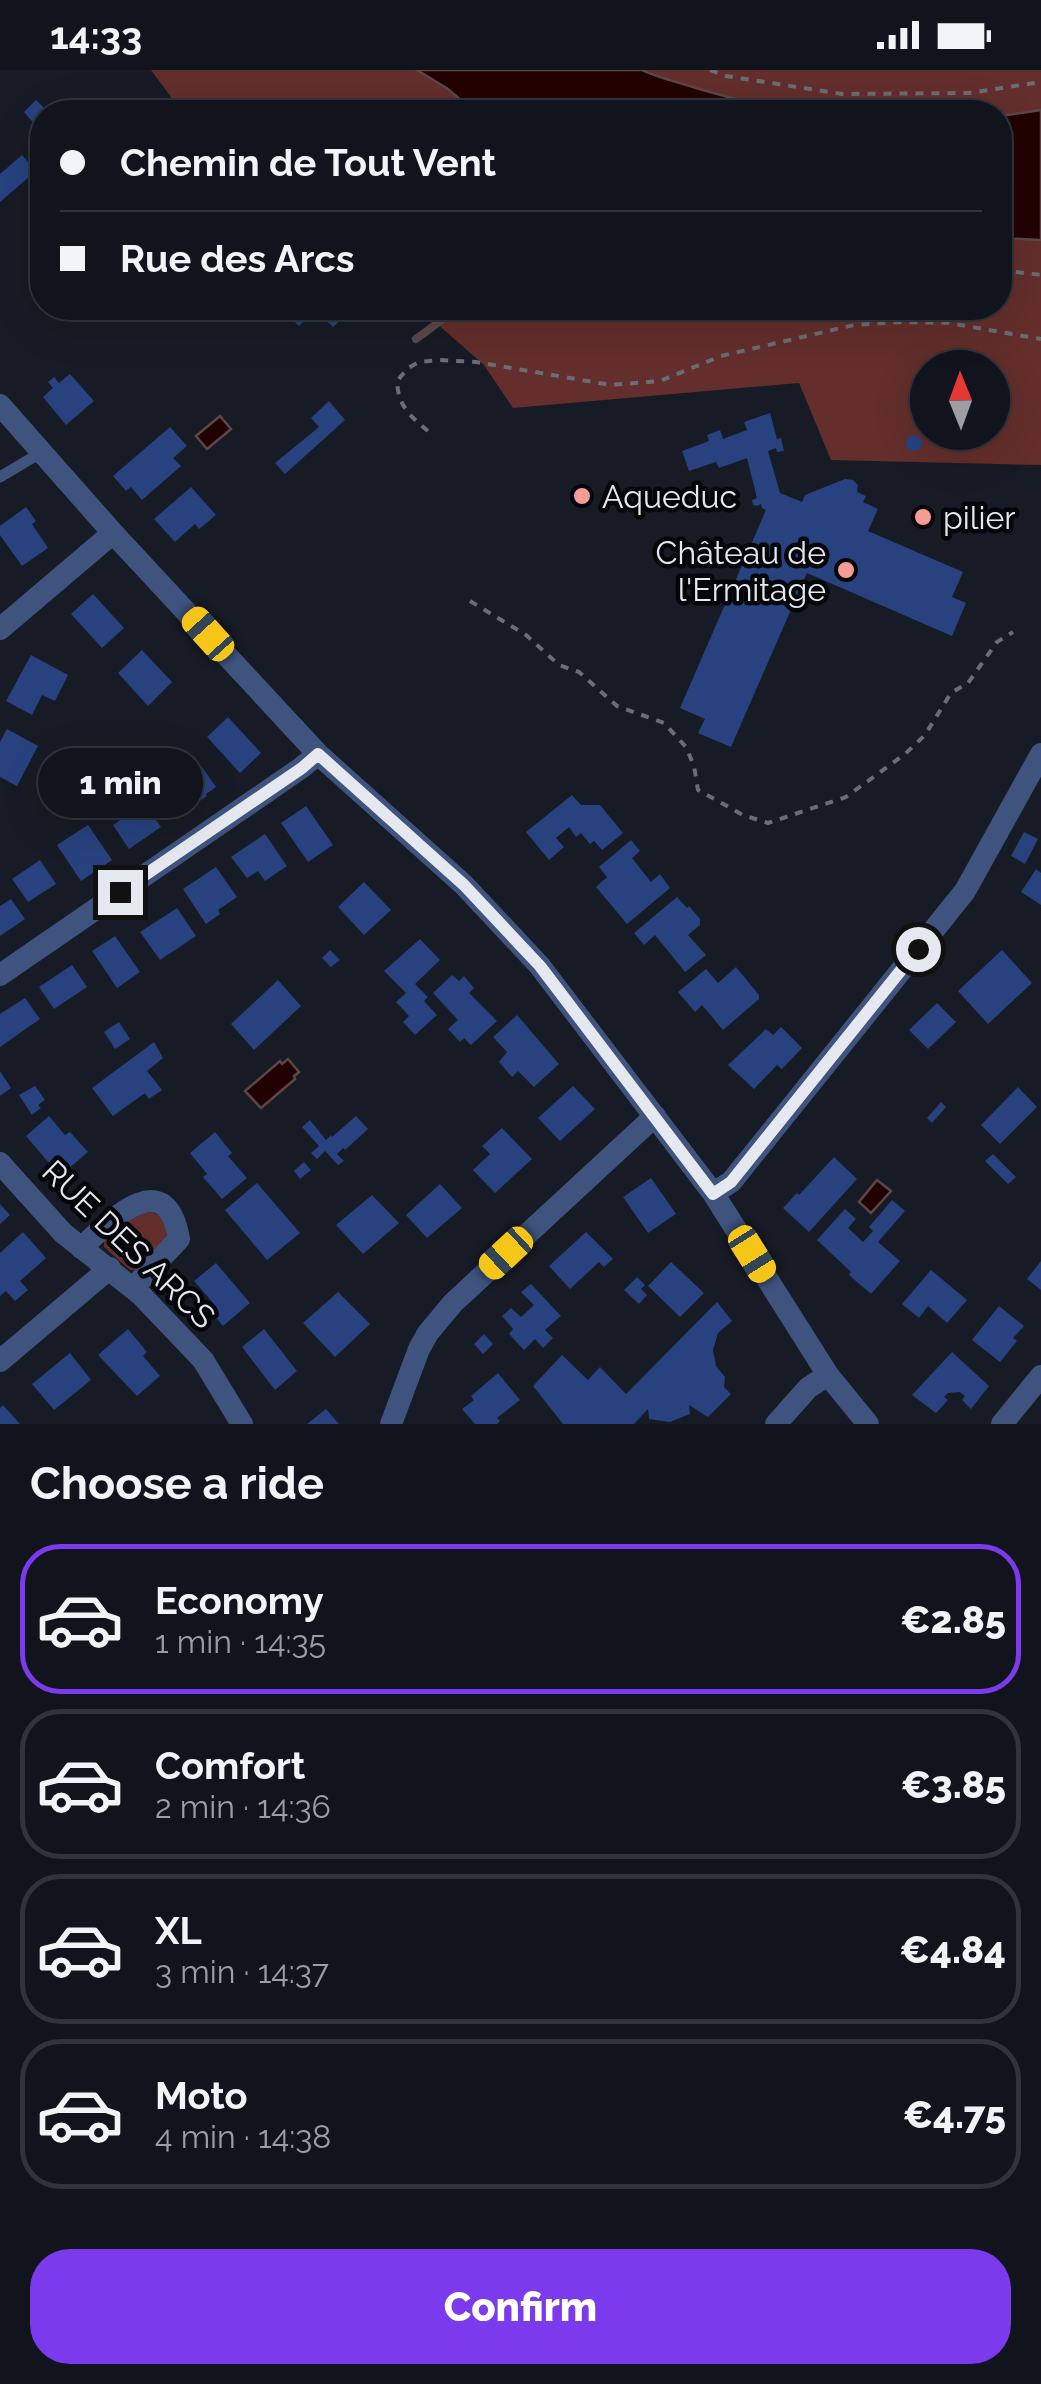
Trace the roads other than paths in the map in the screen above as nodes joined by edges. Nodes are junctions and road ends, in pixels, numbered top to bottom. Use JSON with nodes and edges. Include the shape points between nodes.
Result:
{"nodes":[{"id":1,"x":0,"y":405,"type":"edge"},
{"id":2,"x":42,"y":452,"type":"junction"},
{"id":3,"x":0,"y":477,"type":"edge"},
{"id":4,"x":114,"y":533,"type":"junction"},
{"id":5,"x":0,"y":629,"type":"edge"},
{"id":6,"x":318,"y":754,"type":"junction"},
{"id":7,"x":1041,"y":754,"type":"edge"},
{"id":8,"x":0,"y":975,"type":"edge"},
{"id":9,"x":655,"y":1116,"type":"junction"},
{"id":10,"x":0,"y":1163,"type":"edge"},
{"id":11,"x":713,"y":1194,"type":"junction"},
{"id":12,"x":81,"y":1248,"type":"junction"},
{"id":13,"x":110,"y":1268,"type":"junction"},
{"id":14,"x":133,"y":1288,"type":"junction"},
{"id":15,"x":0,"y":1361,"type":"edge"},
{"id":16,"x":828,"y":1375,"type":"junction"},
{"id":17,"x":1041,"y":1376,"type":"edge"},
{"id":18,"x":242,"y":1424,"type":"edge"},
{"id":19,"x":391,"y":1424,"type":"edge"},
{"id":20,"x":776,"y":1424,"type":"edge"},
{"id":21,"x":868,"y":1424,"type":"edge"},
{"id":22,"x":1002,"y":1424,"type":"edge"}],
"edges":[{"from":1,"to":2,"type":"street"},
{"from":2,"to":3,"type":"lane"},
{"from":2,"to":4,"type":"street"},
{"from":4,"to":5,"type":"street"},
{"from":4,"to":6,"type":"street"},
{"from":6,"to":8,"type":"street"},
{"from":6,"to":9,"type":"street","via":[[502,925]]},
{"from":7,"to":11,"type":"street","via":[[965,891],[731,1182]]},
{"from":9,"to":11,"type":"street"},
{"from":9,"to":19,"type":"street","via":[[452,1303],[419,1349]]},
{"from":10,"to":12,"type":"street","name":"RUE DES ARCS"},
{"from":11,"to":16,"type":"street"},
{"from":12,"to":13,"type":"street","name":"RUE DES ARCS"},
{"from":12,"to":14,"type":"street","via":[[133,1204],[162,1206],[176,1220],[179,1240]]},
{"from":13,"to":14,"type":"street","name":"RUE DES ARCS"},
{"from":13,"to":15,"type":"street"},
{"from":14,"to":18,"type":"street","name":"RUE DES ARCS","via":[[203,1360]]},
{"from":16,"to":20,"type":"street"},
{"from":16,"to":21,"type":"street"},
{"from":17,"to":22,"type":"street"}]}
